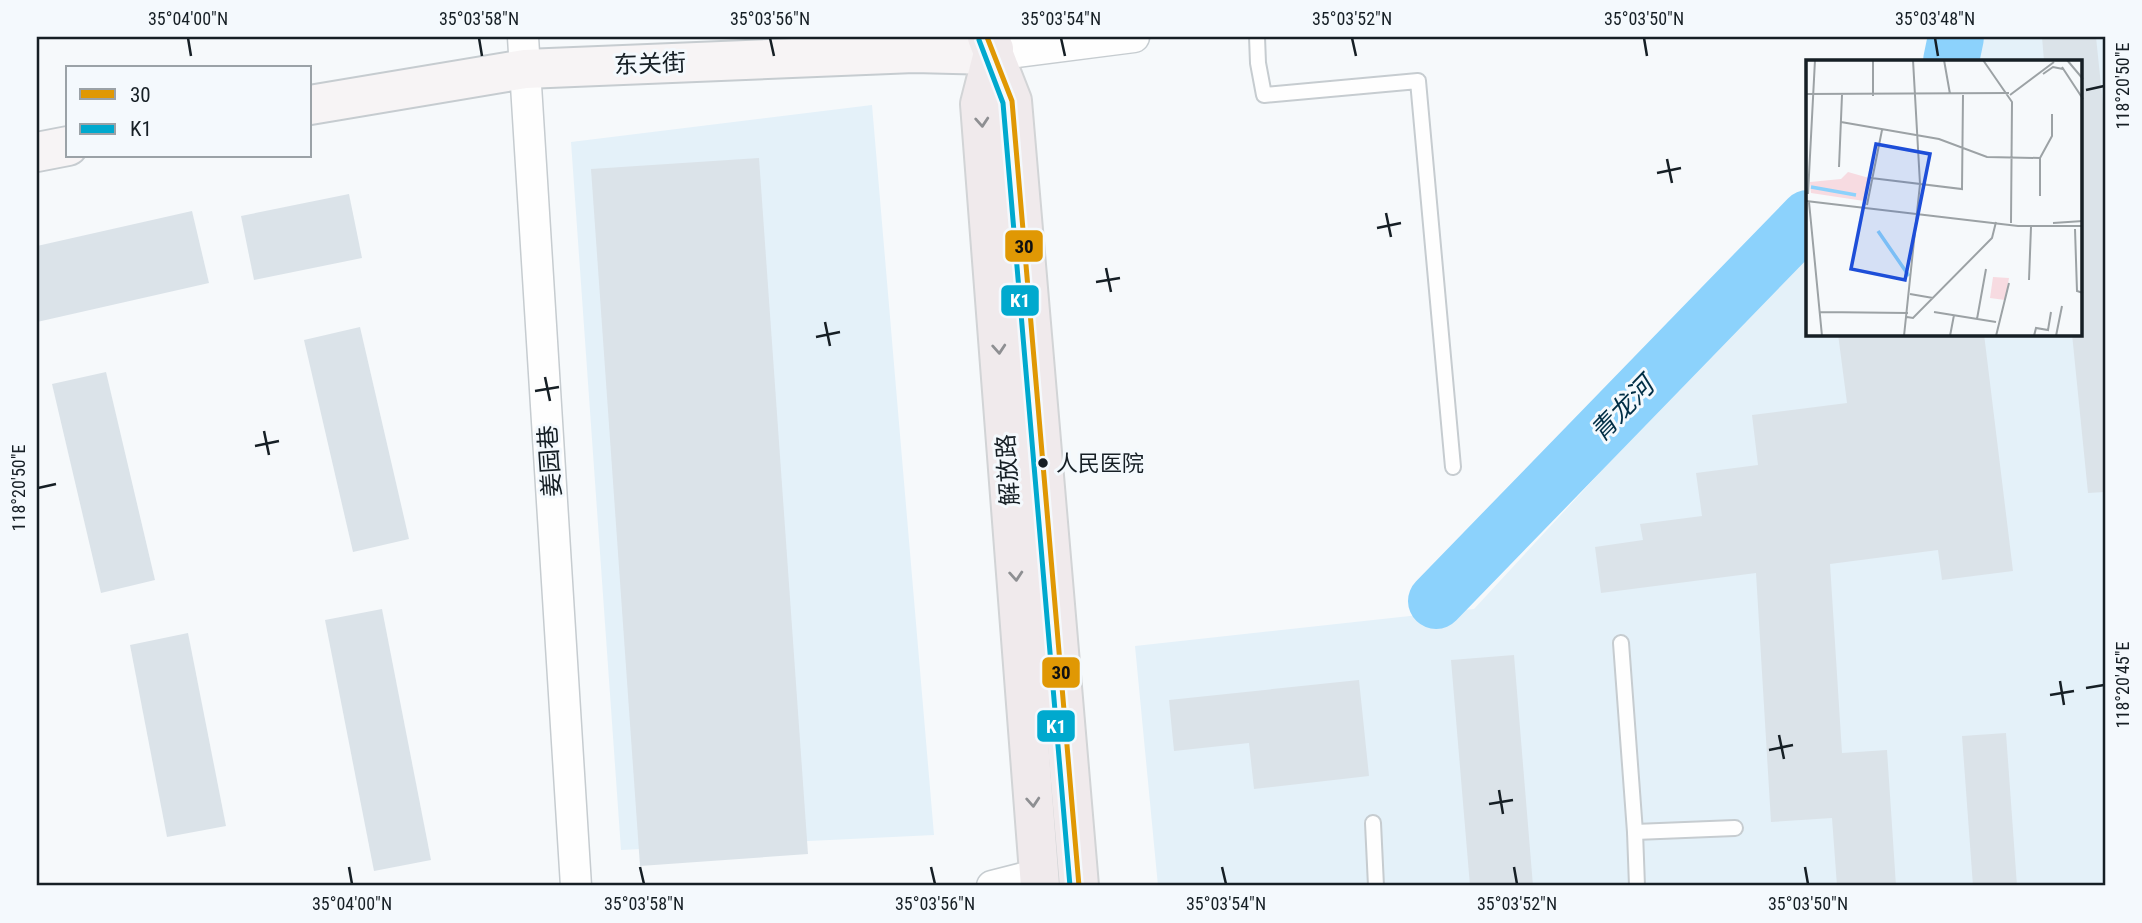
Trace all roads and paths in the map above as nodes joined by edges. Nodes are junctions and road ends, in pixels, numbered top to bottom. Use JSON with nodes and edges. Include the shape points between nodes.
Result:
{"nodes":[{"id":1,"x":1135,"y":37,"type":"edge"},
{"id":2,"x":1257,"y":37,"type":"edge"},
{"id":3,"x":992,"y":43,"type":"edge"},
{"id":4,"x":524,"y":53,"type":"edge"},
{"id":5,"x":312,"y":105,"type":"edge"},
{"id":6,"x":66,"y":146,"type":"edge"},
{"id":7,"x":37,"y":152,"type":"edge"},
{"id":8,"x":1453,"y":467,"type":"dead end"},
{"id":9,"x":1621,"y":643,"type":"dead end"},
{"id":10,"x":1373,"y":823,"type":"dead end"},
{"id":11,"x":1735,"y":828,"type":"dead end"},
{"id":12,"x":1635,"y":832,"type":"junction"},
{"id":13,"x":1039,"y":880,"type":"edge"},
{"id":14,"x":576,"y":886,"type":"edge"},
{"id":15,"x":992,"y":886,"type":"edge"},
{"id":16,"x":1079,"y":886,"type":"edge"},
{"id":17,"x":1376,"y":886,"type":"edge"},
{"id":18,"x":1637,"y":886,"type":"edge"}],
"edges":[{"from":1,"to":3,"type":"street"},
{"from":2,"to":8,"type":"lane","via":[[1264,95],[1418,81]]},
{"from":3,"to":4,"type":"street","name":"东关街","via":[[906,53]]},
{"from":3,"to":13,"type":"main road","name":"解放路","one_way":true,"via":[[980,104]]},
{"from":3,"to":16,"type":"main road","name":"解放路","via":[[1012,101]]},
{"from":4,"to":5,"type":"street","name":"东关街"},
{"from":4,"to":14,"type":"street","name":"姜园巷"},
{"from":6,"to":7,"type":"street"},
{"from":9,"to":12,"type":"lane"},
{"from":10,"to":17,"type":"lane"},
{"from":11,"to":12,"type":"lane"},
{"from":12,"to":18,"type":"lane"},
{"from":13,"to":15,"type":"street"}]}
